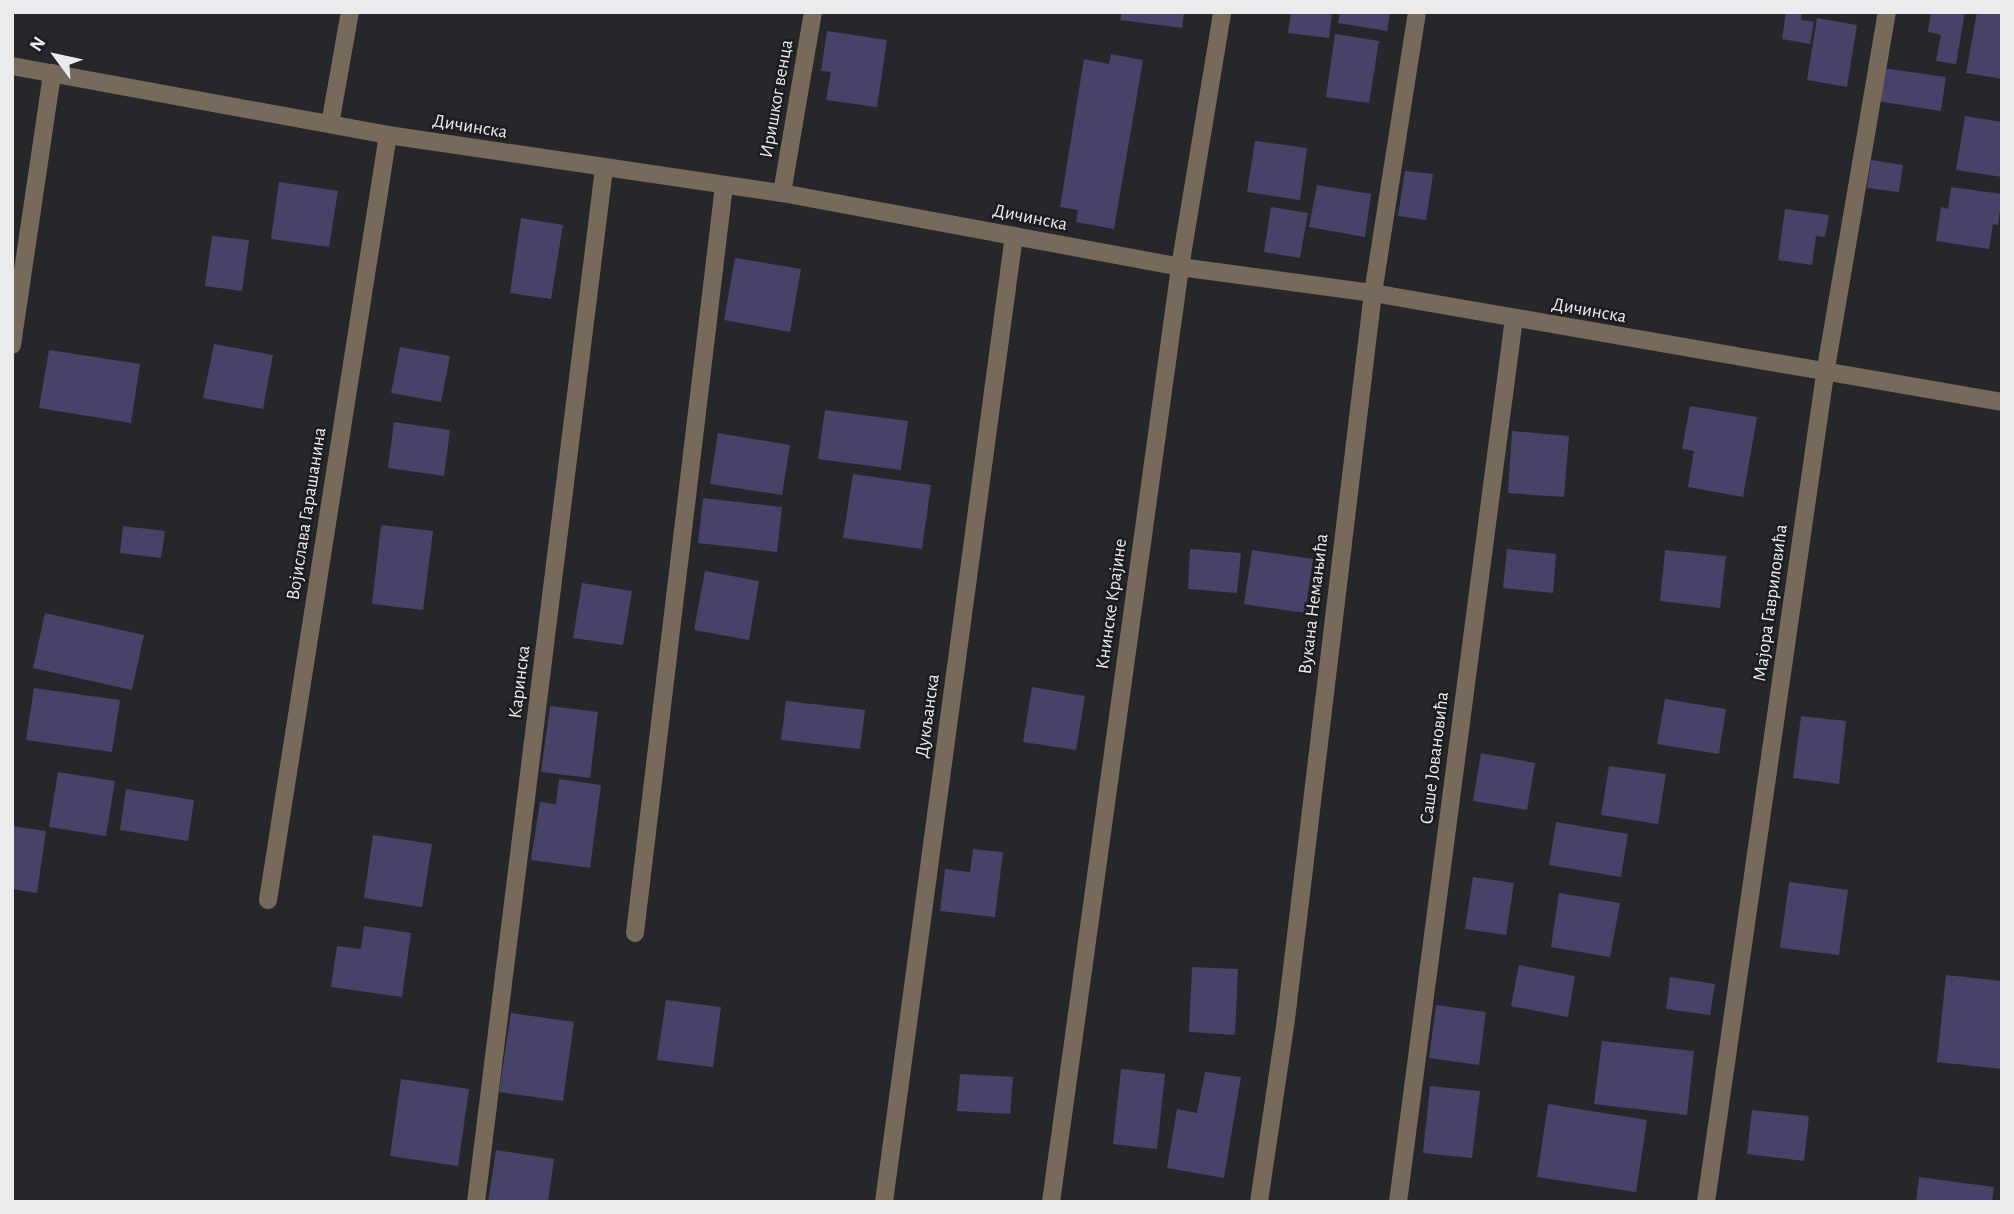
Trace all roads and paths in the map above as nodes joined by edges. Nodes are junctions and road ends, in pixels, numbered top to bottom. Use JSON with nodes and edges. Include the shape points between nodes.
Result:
{"nodes":[{"id":1,"x":350,"y":12,"type":"edge"},
{"id":2,"x":813,"y":12,"type":"edge"},
{"id":3,"x":1222,"y":12,"type":"edge"},
{"id":4,"x":1417,"y":12,"type":"edge"},
{"id":5,"x":1887,"y":12,"type":"edge"},
{"id":6,"x":12,"y":65,"type":"edge"},
{"id":7,"x":52,"y":73,"type":"junction"},
{"id":8,"x":330,"y":124,"type":"junction"},
{"id":9,"x":388,"y":135,"type":"junction"},
{"id":10,"x":604,"y":168,"type":"junction"},
{"id":11,"x":724,"y":185,"type":"junction"},
{"id":12,"x":782,"y":193,"type":"junction"},
{"id":13,"x":1014,"y":236,"type":"junction"},
{"id":14,"x":1180,"y":267,"type":"junction"},
{"id":15,"x":1373,"y":293,"type":"junction"},
{"id":16,"x":1514,"y":319,"type":"junction"},
{"id":17,"x":12,"y":345,"type":"edge"},
{"id":18,"x":1825,"y":374,"type":"junction"},
{"id":19,"x":2002,"y":402,"type":"edge"},
{"id":20,"x":268,"y":900,"type":"dead end"},
{"id":21,"x":635,"y":933,"type":"dead end"},
{"id":22,"x":476,"y":1202,"type":"edge"},
{"id":23,"x":884,"y":1202,"type":"edge"},
{"id":24,"x":1051,"y":1202,"type":"edge"},
{"id":25,"x":1259,"y":1202,"type":"edge"},
{"id":26,"x":1398,"y":1202,"type":"edge"},
{"id":27,"x":1706,"y":1202,"type":"edge"}],
"edges":[{"from":1,"to":8,"type":"street"},
{"from":2,"to":12,"type":"street","name":"Иришког венца"},
{"from":3,"to":14,"type":"street","name":"Книнске Крајине"},
{"from":4,"to":15,"type":"street","name":"Вукана Немањића"},
{"from":5,"to":18,"type":"street","name":"Мајора Гавриловића"},
{"from":6,"to":7,"type":"street","name":"Дичинска"},
{"from":7,"to":8,"type":"street","name":"Дичинска"},
{"from":7,"to":17,"type":"street"},
{"from":8,"to":9,"type":"street","name":"Дичинска"},
{"from":9,"to":10,"type":"street","name":"Дичинска"},
{"from":9,"to":20,"type":"street","name":"Војислава Гарашанина"},
{"from":10,"to":11,"type":"street","name":"Дичинска"},
{"from":10,"to":22,"type":"street","name":"Каринска"},
{"from":11,"to":12,"type":"street","name":"Дичинска"},
{"from":11,"to":21,"type":"street"},
{"from":12,"to":13,"type":"street","name":"Дичинска"},
{"from":13,"to":14,"type":"street","name":"Дичинска"},
{"from":13,"to":23,"type":"street","name":"Дукљанска"},
{"from":14,"to":15,"type":"street","name":"Дичинска"},
{"from":14,"to":24,"type":"street","name":"Книнске Крајине"},
{"from":15,"to":16,"type":"street","name":"Дичинска"},
{"from":15,"to":25,"type":"street","name":"Вукана Немањића","via":[[1286,1018]]},
{"from":16,"to":18,"type":"street","name":"Дичинска"},
{"from":16,"to":26,"type":"street","name":"Саше Јовановића"},
{"from":18,"to":19,"type":"street","name":"Дичинска"},
{"from":18,"to":27,"type":"street","name":"Мајора Гавриловића"}]}
